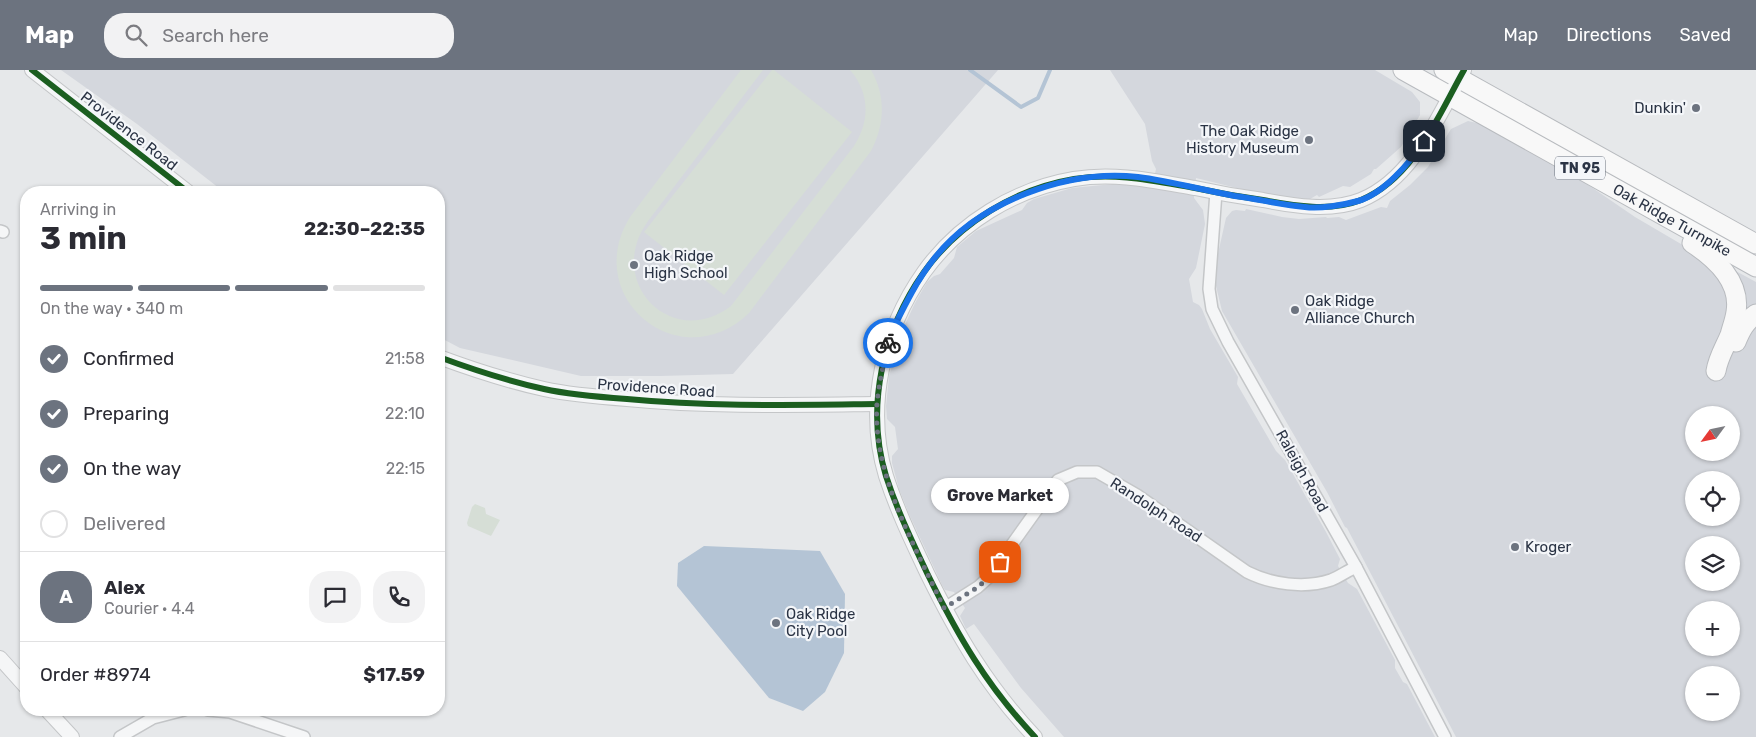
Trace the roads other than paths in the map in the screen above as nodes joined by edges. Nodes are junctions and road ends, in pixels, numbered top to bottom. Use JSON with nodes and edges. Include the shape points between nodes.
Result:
{"nodes":[{"id":1,"x":32,"y":70,"type":"edge"},
{"id":2,"x":1403,"y":70,"type":"edge"},
{"id":3,"x":1456,"y":73,"type":"edge"},
{"id":4,"x":1449,"y":96,"type":"junction"},
{"id":5,"x":1581,"y":169,"type":"junction"},
{"id":6,"x":180,"y":186,"type":"edge"},
{"id":7,"x":1216,"y":192,"type":"junction"},
{"id":8,"x":1756,"y":244,"type":"edge"},
{"id":9,"x":1756,"y":267,"type":"edge"},
{"id":10,"x":1756,"y":314,"type":"edge"},
{"id":11,"x":445,"y":359,"type":"edge"},
{"id":12,"x":877,"y":404,"type":"junction"},
{"id":13,"x":1356,"y":568,"type":"junction"},
{"id":14,"x":944,"y":608,"type":"junction"},
{"id":15,"x":0,"y":658,"type":"edge"},
{"id":16,"x":20,"y":680,"type":"edge"},
{"id":17,"x":53,"y":716,"type":"edge"},
{"id":18,"x":161,"y":716,"type":"edge"},
{"id":19,"x":242,"y":716,"type":"edge"},
{"id":20,"x":72,"y":737,"type":"edge"},
{"id":21,"x":120,"y":737,"type":"edge"},
{"id":22,"x":304,"y":737,"type":"edge"},
{"id":23,"x":1035,"y":737,"type":"edge"},
{"id":24,"x":1445,"y":737,"type":"edge"}],
"edges":[{"from":1,"to":6,"type":"street","name":"Providence Road"},
{"from":2,"to":4,"type":"highway","name":"Oak Ridge Turnpike","number":"TN 95"},
{"from":3,"to":4,"type":"street"},
{"from":3,"to":8,"type":"highway","name":"Oak Ridge Turnpike","number":"TN 95"},
{"from":4,"to":5,"type":"highway","name":"Oak Ridge Turnpike","number":"TN 95"},
{"from":4,"to":7,"type":"street","via":[[1409,163],[1375,192],[1359,201],[1307,208]]},
{"from":5,"to":9,"type":"highway","name":"Oak Ridge Turnpike","number":"TN 95"},
{"from":5,"to":10,"type":"highway","via":[[1638,212],[1694,244],[1724,270],[1737,301],[1716,371],[1727,364],[1742,328]]},
{"from":7,"to":12,"type":"street","via":[[1138,177],[1106,176],[1074,179],[1036,189],[991,210],[948,244],[914,286],[890,335]]},
{"from":7,"to":13,"type":"street","name":"Raleigh Road","via":[[1209,289],[1212,309]]},
{"from":11,"to":12,"type":"street","name":"Providence Road","via":[[493,377],[592,396],[738,406]]},
{"from":12,"to":14,"type":"street","via":[[885,473]]},
{"from":13,"to":14,"type":"street","name":"Randolph Road","via":[[1330,580],[1309,584],[1259,578],[1137,495],[1097,472],[1077,472],[1058,480],[988,578]]},
{"from":13,"to":24,"type":"street","name":"Raleigh Road"},
{"from":14,"to":23,"type":"street","via":[[974,662],[1010,711]]},
{"from":15,"to":16,"type":"street"},
{"from":17,"to":20,"type":"street"},
{"from":18,"to":21,"type":"street"},
{"from":19,"to":22,"type":"street"}]}
